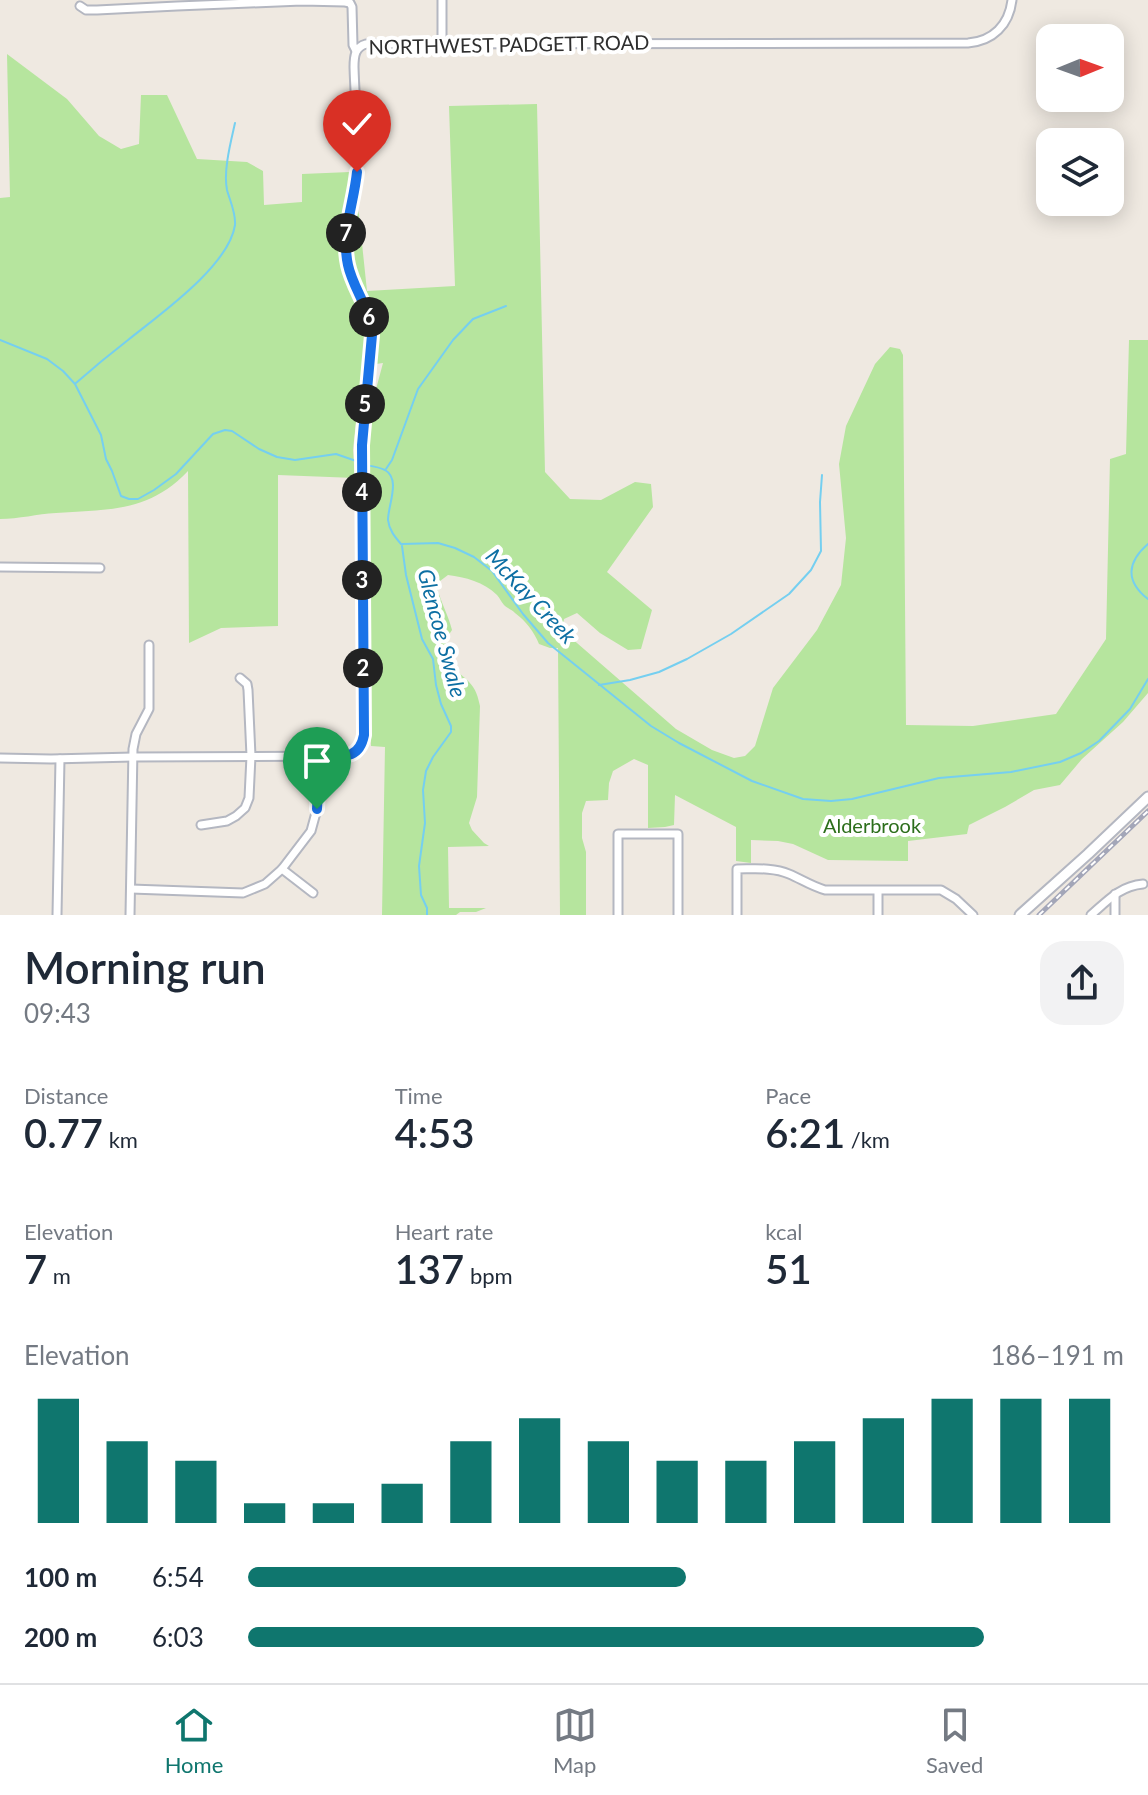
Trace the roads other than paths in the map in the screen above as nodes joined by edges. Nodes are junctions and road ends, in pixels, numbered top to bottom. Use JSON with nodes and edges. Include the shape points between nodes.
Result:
{"nodes":[{"id":1,"x":442,"y":0,"type":"edge"},
{"id":2,"x":1012,"y":0,"type":"edge"},
{"id":3,"x":80,"y":6,"type":"dead end"},
{"id":4,"x":442,"y":44,"type":"junction"},
{"id":5,"x":356,"y":51,"type":"junction"},
{"id":6,"x":0,"y":567,"type":"edge"},
{"id":7,"x":100,"y":568,"type":"dead end"},
{"id":8,"x":149,"y":645,"type":"dead end"},
{"id":9,"x":240,"y":678,"type":"dead end"},
{"id":10,"x":251,"y":756,"type":"junction"},
{"id":11,"x":320,"y":756,"type":"junction"},
{"id":12,"x":133,"y":757,"type":"junction"},
{"id":13,"x":0,"y":758,"type":"edge"},
{"id":14,"x":60,"y":759,"type":"junction"},
{"id":15,"x":1148,"y":797,"type":"edge"},
{"id":16,"x":201,"y":825,"type":"dead end"},
{"id":17,"x":282,"y":869,"type":"junction"},
{"id":18,"x":1143,"y":884,"type":"dead end"},
{"id":19,"x":131,"y":889,"type":"junction"},
{"id":20,"x":878,"y":891,"type":"junction"},
{"id":21,"x":313,"y":893,"type":"dead end"},
{"id":22,"x":1115,"y":894,"type":"junction"},
{"id":23,"x":57,"y":915,"type":"edge"},
{"id":24,"x":130,"y":915,"type":"edge"},
{"id":25,"x":618,"y":915,"type":"edge"},
{"id":26,"x":678,"y":915,"type":"edge"},
{"id":27,"x":737,"y":915,"type":"edge"},
{"id":28,"x":878,"y":915,"type":"edge"},
{"id":29,"x":973,"y":915,"type":"edge"},
{"id":30,"x":1020,"y":915,"type":"edge"},
{"id":31,"x":1091,"y":915,"type":"edge"},
{"id":32,"x":1115,"y":915,"type":"edge"}],
"edges":[{"from":1,"to":4,"type":"street"},
{"from":2,"to":4,"type":"street","name":"NORTHWEST PADGETT ROAD","via":[[999,30],[968,43]]},
{"from":3,"to":5,"type":"street","via":[[97,10],[345,2],[352,7]]},
{"from":4,"to":5,"type":"street","name":"NORTHWEST PADGETT ROAD","via":[[366,44]]},
{"from":5,"to":11,"type":"street","name":"NORTHWEST PADGETT ROAD","via":[[357,172],[346,254],[372,329],[362,445],[364,727],[358,750],[349,756]]},
{"from":6,"to":7,"type":"street"},
{"from":8,"to":12,"type":"street","via":[[149,709],[134,738]]},
{"from":9,"to":10,"type":"street","via":[[248,687]]},
{"from":10,"to":11,"type":"street"},
{"from":10,"to":12,"type":"street"},
{"from":10,"to":16,"type":"street","via":[[245,808],[227,821]]},
{"from":11,"to":17,"type":"street","via":[[311,831]]},
{"from":12,"to":14,"type":"street"},
{"from":12,"to":19,"type":"street"},
{"from":13,"to":14,"type":"street"},
{"from":14,"to":23,"type":"street"},
{"from":15,"to":30,"type":"street"},
{"from":17,"to":19,"type":"street","via":[[243,893]]},
{"from":17,"to":21,"type":"street"},
{"from":18,"to":22,"type":"street"},
{"from":19,"to":24,"type":"street"},
{"from":20,"to":27,"type":"street","via":[[825,890],[780,871],[737,869]]},
{"from":20,"to":28,"type":"street"},
{"from":20,"to":29,"type":"street","via":[[941,890]]},
{"from":22,"to":31,"type":"street"},
{"from":22,"to":32,"type":"street"},
{"from":25,"to":26,"type":"street","via":[[618,834],[678,834]]}]}
